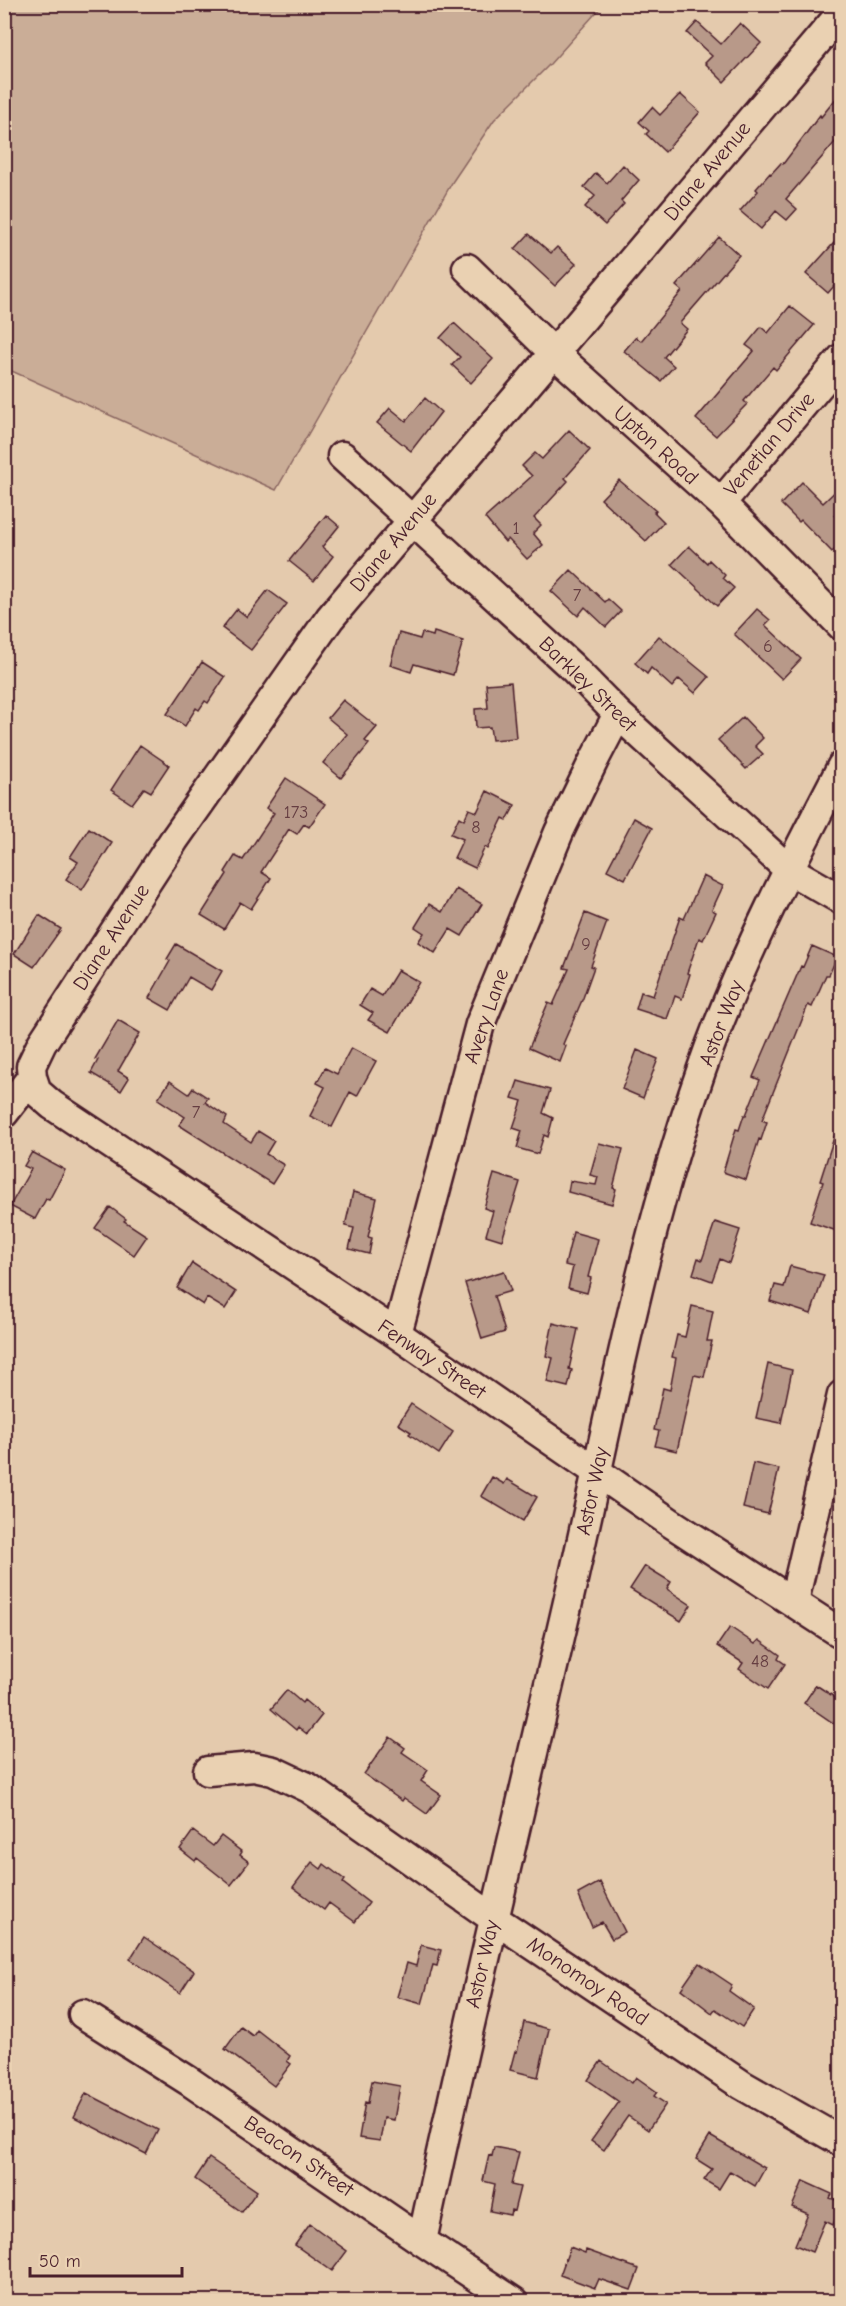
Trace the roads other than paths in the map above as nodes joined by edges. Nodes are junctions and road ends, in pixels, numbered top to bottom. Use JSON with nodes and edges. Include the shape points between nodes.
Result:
{"nodes":[{"id":1,"x":837,"y":26,"type":"edge"},
{"id":2,"x":467,"y":268,"type":"dead end"},
{"id":3,"x":553,"y":352,"type":"junction"},
{"id":4,"x":842,"y":358,"type":"edge"},
{"id":5,"x":342,"y":456,"type":"dead end"},
{"id":6,"x":721,"y":502,"type":"junction"},
{"id":7,"x":413,"y":519,"type":"junction"},
{"id":8,"x":842,"y":626,"type":"edge"},
{"id":9,"x":618,"y":714,"type":"junction"},
{"id":10,"x":842,"y":766,"type":"edge"},
{"id":11,"x":788,"y":869,"type":"junction"},
{"id":12,"x":842,"y":900,"type":"edge"},
{"id":13,"x":32,"y":1077,"type":"junction"},
{"id":14,"x":4,"y":1113,"type":"edge"},
{"id":15,"x":397,"y":1334,"type":"junction"},
{"id":16,"x":842,"y":1395,"type":"edge"},
{"id":17,"x":596,"y":1471,"type":"junction"},
{"id":18,"x":794,"y":1601,"type":"junction"},
{"id":19,"x":842,"y":1634,"type":"edge"},
{"id":20,"x":208,"y":1771,"type":"dead end"},
{"id":21,"x":493,"y":1918,"type":"junction"},
{"id":22,"x":83,"y":2014,"type":"dead end"},
{"id":23,"x":842,"y":2142,"type":"edge"},
{"id":24,"x":422,"y":2241,"type":"junction"},
{"id":25,"x":513,"y":2301,"type":"edge"}],
"edges":[{"from":1,"to":3,"type":"street","name":"Diane Avenue"},
{"from":2,"to":3,"type":"street","name":"Upton Road"},
{"from":3,"to":6,"type":"street","name":"Upton Road"},
{"from":3,"to":7,"type":"street","name":"Diane Avenue"},
{"from":4,"to":6,"type":"street","name":"Venetian Drive"},
{"from":5,"to":7,"type":"street","name":"Barkley Street"},
{"from":6,"to":8,"type":"street","name":"Upton Road"},
{"from":7,"to":9,"type":"street","name":"Barkley Street"},
{"from":7,"to":13,"type":"street","name":"Diane Avenue","via":[[330,618],[174,840],[42,1043],[31,1066]]},
{"from":9,"to":11,"type":"street","name":"Barkley Street"},
{"from":9,"to":15,"type":"street","name":"Avery Lane","via":[[560,832],[480,1024]]},
{"from":10,"to":11,"type":"street","name":"Astor Way"},
{"from":11,"to":12,"type":"street","name":"Barkley Street"},
{"from":11,"to":17,"type":"street","name":"Astor Way","via":[[744,962],[683,1130],[630,1317]]},
{"from":13,"to":14,"type":"street","name":"Diane Avenue"},
{"from":13,"to":15,"type":"street","name":"Fenway Street","via":[[37,1092],[52,1105]]},
{"from":15,"to":17,"type":"street","name":"Fenway Street"},
{"from":16,"to":18,"type":"street"},
{"from":17,"to":18,"type":"street","name":"Fenway Street"},
{"from":17,"to":21,"type":"street","name":"Astor Way"},
{"from":18,"to":19,"type":"street","name":"Fenway Street"},
{"from":20,"to":21,"type":"street","name":"Monomoy Road","via":[[254,1767],[273,1771],[309,1788]]},
{"from":21,"to":23,"type":"street","name":"Monomoy Road","via":[[742,2085]]},
{"from":21,"to":24,"type":"street","name":"Astor Way"},
{"from":22,"to":24,"type":"street","name":"Beacon Street","via":[[199,2088]]},
{"from":24,"to":25,"type":"street","name":"Beacon Street"}]}
